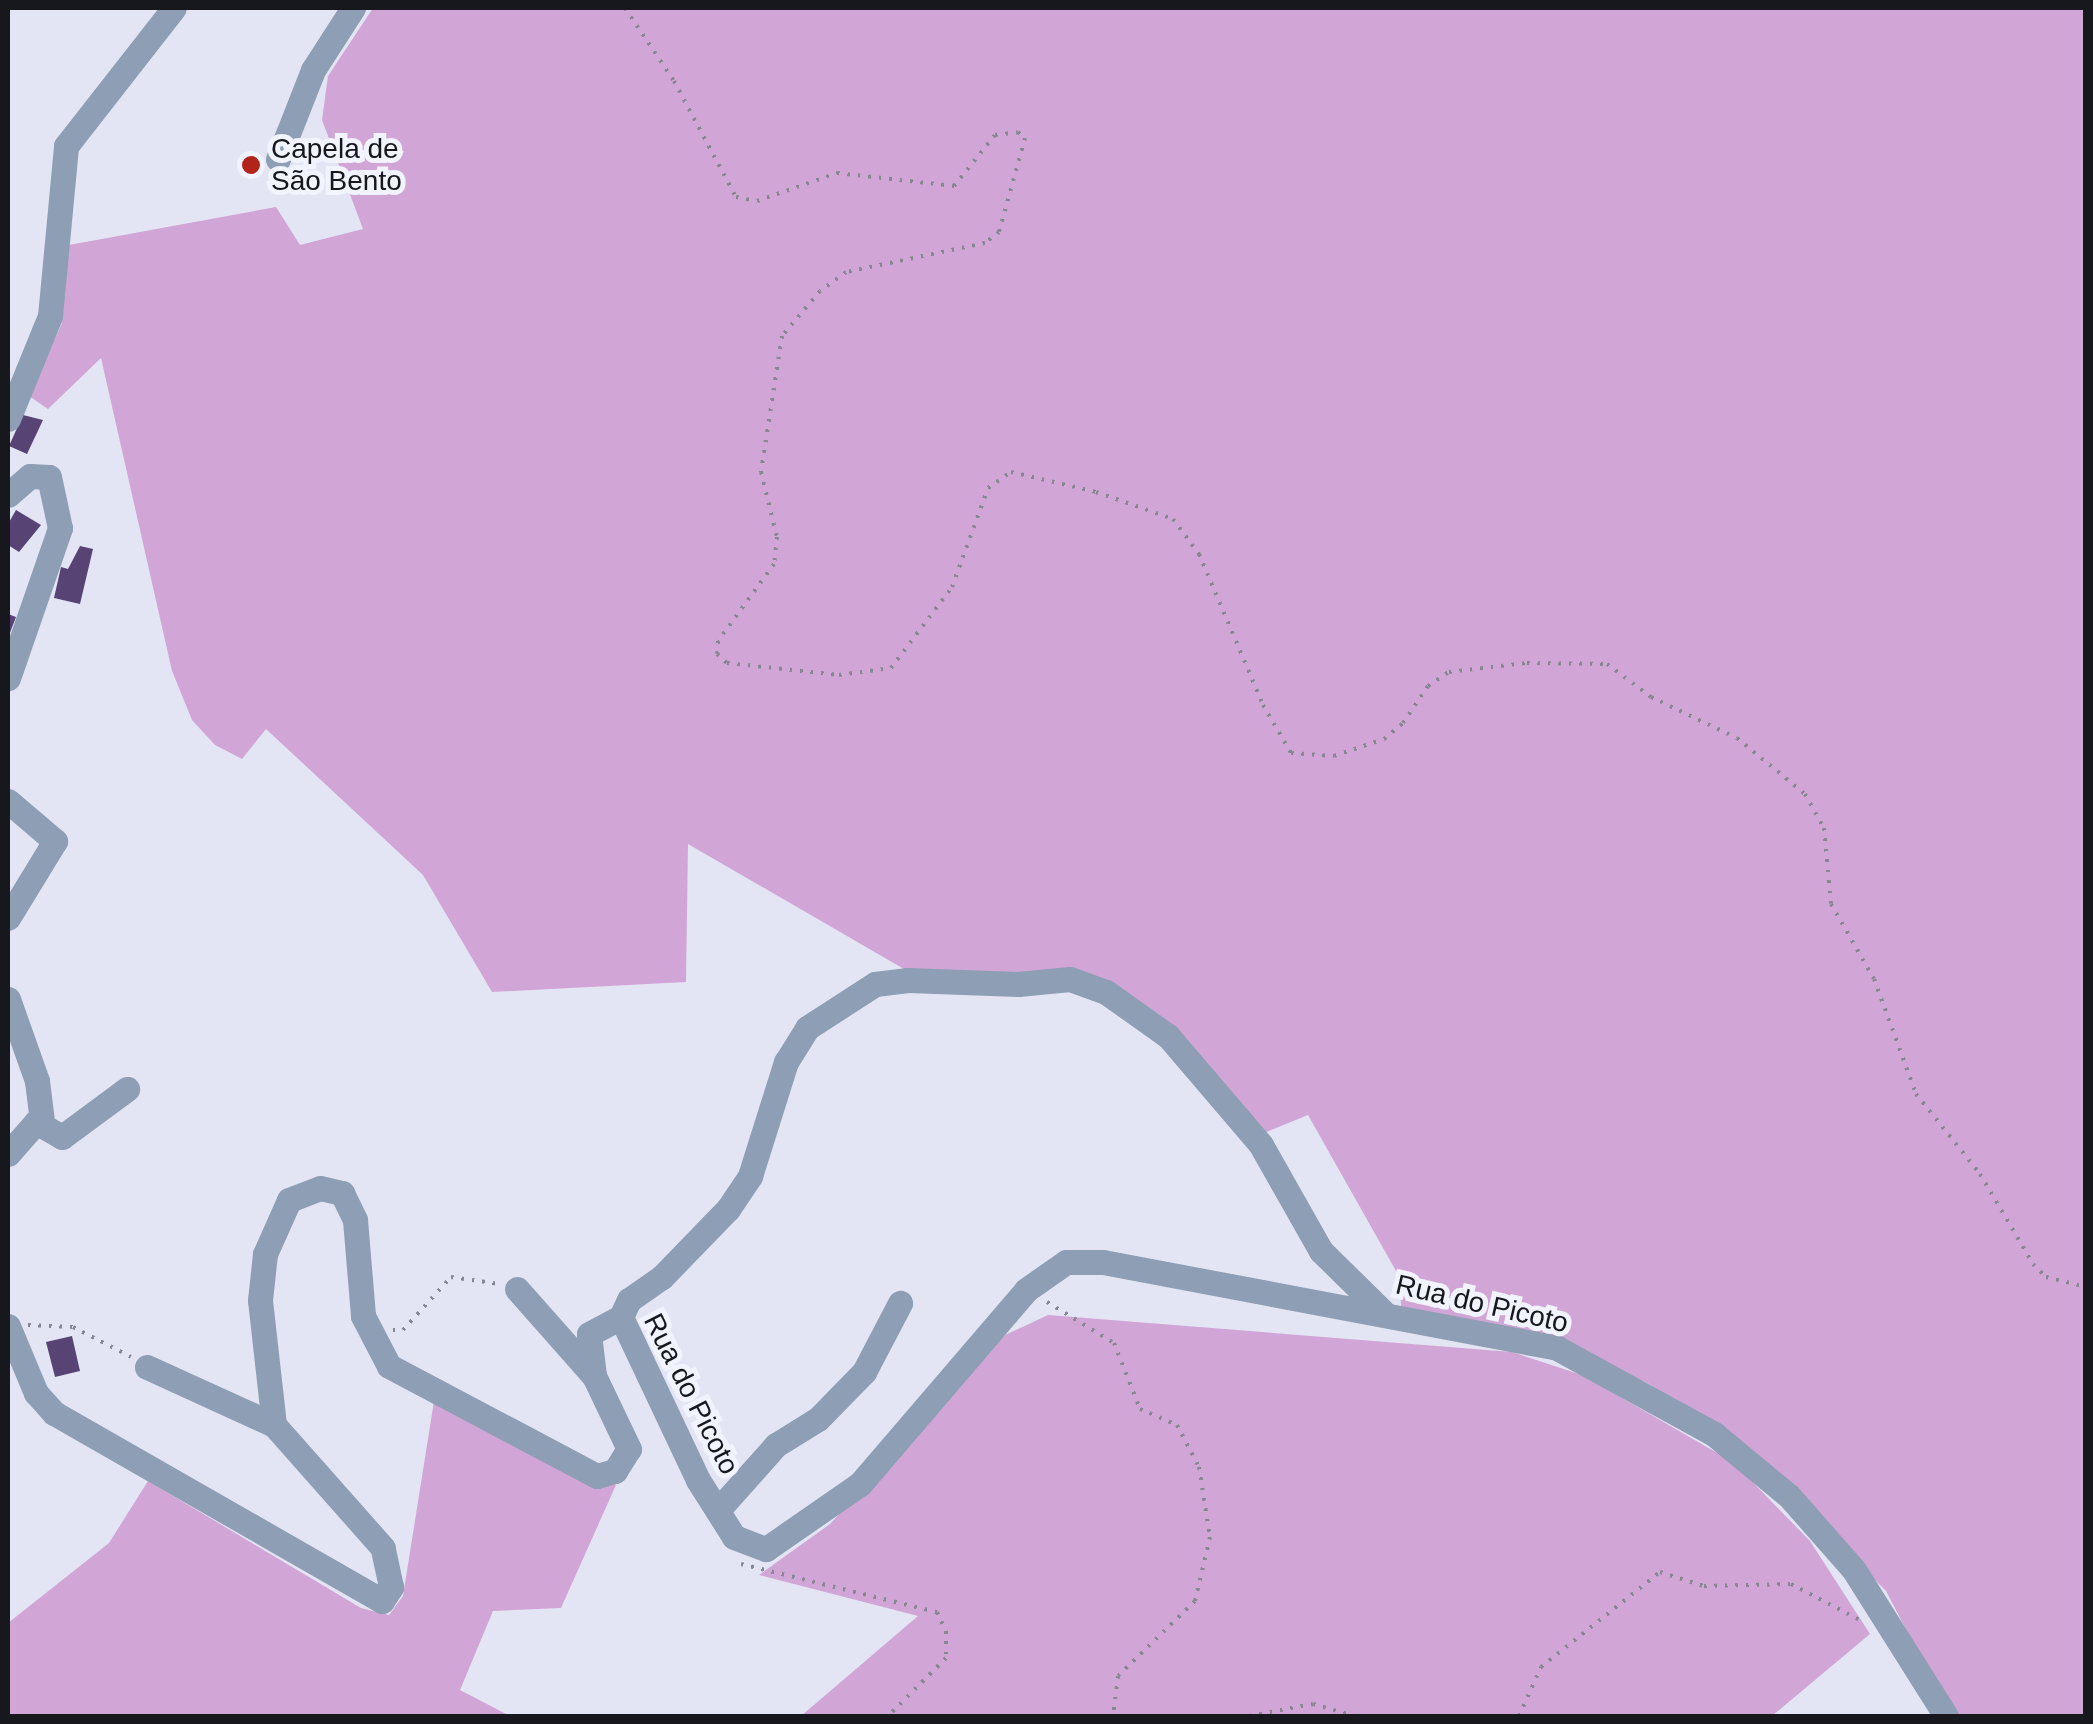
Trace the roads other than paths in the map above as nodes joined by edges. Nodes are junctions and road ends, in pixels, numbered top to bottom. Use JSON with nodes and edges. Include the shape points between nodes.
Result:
{"nodes":[{"id":1,"x":174,"y":8,"type":"edge"},
{"id":2,"x":353,"y":8,"type":"edge"},
{"id":3,"x":278,"y":159,"type":"dead end"},
{"id":4,"x":8,"y":419,"type":"edge"},
{"id":5,"x":8,"y":494,"type":"edge"},
{"id":6,"x":8,"y":678,"type":"edge"},
{"id":7,"x":8,"y":800,"type":"edge"},
{"id":8,"x":27,"y":819,"type":"junction"},
{"id":9,"x":8,"y":896,"type":"edge"},
{"id":10,"x":8,"y":918,"type":"edge"},
{"id":11,"x":8,"y":999,"type":"edge"},
{"id":12,"x":127,"y":1089,"type":"dead end"},
{"id":13,"x":42,"y":1121,"type":"junction"},
{"id":14,"x":8,"y":1154,"type":"edge"},
{"id":15,"x":518,"y":1289,"type":"dead end"},
{"id":16,"x":900,"y":1303,"type":"dead end"},
{"id":17,"x":1382,"y":1310,"type":"junction"},
{"id":18,"x":621,"y":1317,"type":"junction"},
{"id":19,"x":8,"y":1328,"type":"edge"},
{"id":20,"x":146,"y":1367,"type":"road end"},
{"id":21,"x":594,"y":1376,"type":"junction"},
{"id":22,"x":274,"y":1425,"type":"junction"},
{"id":23,"x":718,"y":1510,"type":"junction"},
{"id":24,"x":1946,"y":1716,"type":"edge"}],
"edges":[{"from":1,"to":4,"type":"street","via":[[66,146],[50,316]]},
{"from":2,"to":3,"type":"street","via":[[313,70]]},
{"from":5,"to":6,"type":"street","via":[[30,476],[49,477],[60,528]]},
{"from":7,"to":8,"type":"street"},
{"from":8,"to":9,"type":"street","via":[[33,844]]},
{"from":8,"to":10,"type":"street","via":[[55,842]]},
{"from":11,"to":13,"type":"street","via":[[37,1082]]},
{"from":12,"to":13,"type":"street","via":[[62,1136]]},
{"from":13,"to":14,"type":"street"},
{"from":15,"to":21,"type":"street"},
{"from":16,"to":23,"type":"street","via":[[864,1372],[818,1418],[776,1445]]},
{"from":17,"to":18,"type":"street","via":[[1322,1252],[1261,1144],[1168,1036],[1121,1003],[1070,979],[908,980],[875,984],[806,1028],[786,1062],[750,1176],[728,1210],[662,1278],[629,1300]]},
{"from":17,"to":23,"type":"street","name":"Rua do Picoto","via":[[1258,1295],[1102,1262],[1066,1262],[1026,1290],[860,1484],[766,1549],[734,1537]]},
{"from":17,"to":24,"type":"street","name":"Rua do Picoto","via":[[1557,1348],[1714,1434],[1789,1496],[1854,1570]]},
{"from":18,"to":21,"type":"street","name":"Rua do Picoto","via":[[590,1334]]},
{"from":18,"to":23,"type":"street","name":"Rua do Picoto"},
{"from":19,"to":22,"type":"street","via":[[36,1393],[54,1413],[382,1601],[390,1587],[383,1548]]},
{"from":20,"to":22,"type":"street"},
{"from":21,"to":22,"type":"street","name":"Rua do Picoto","via":[[629,1449],[615,1471],[597,1476],[389,1366],[367,1323],[356,1277],[355,1220],[342,1194],[320,1188],[289,1200],[265,1254],[260,1300]]}]}
